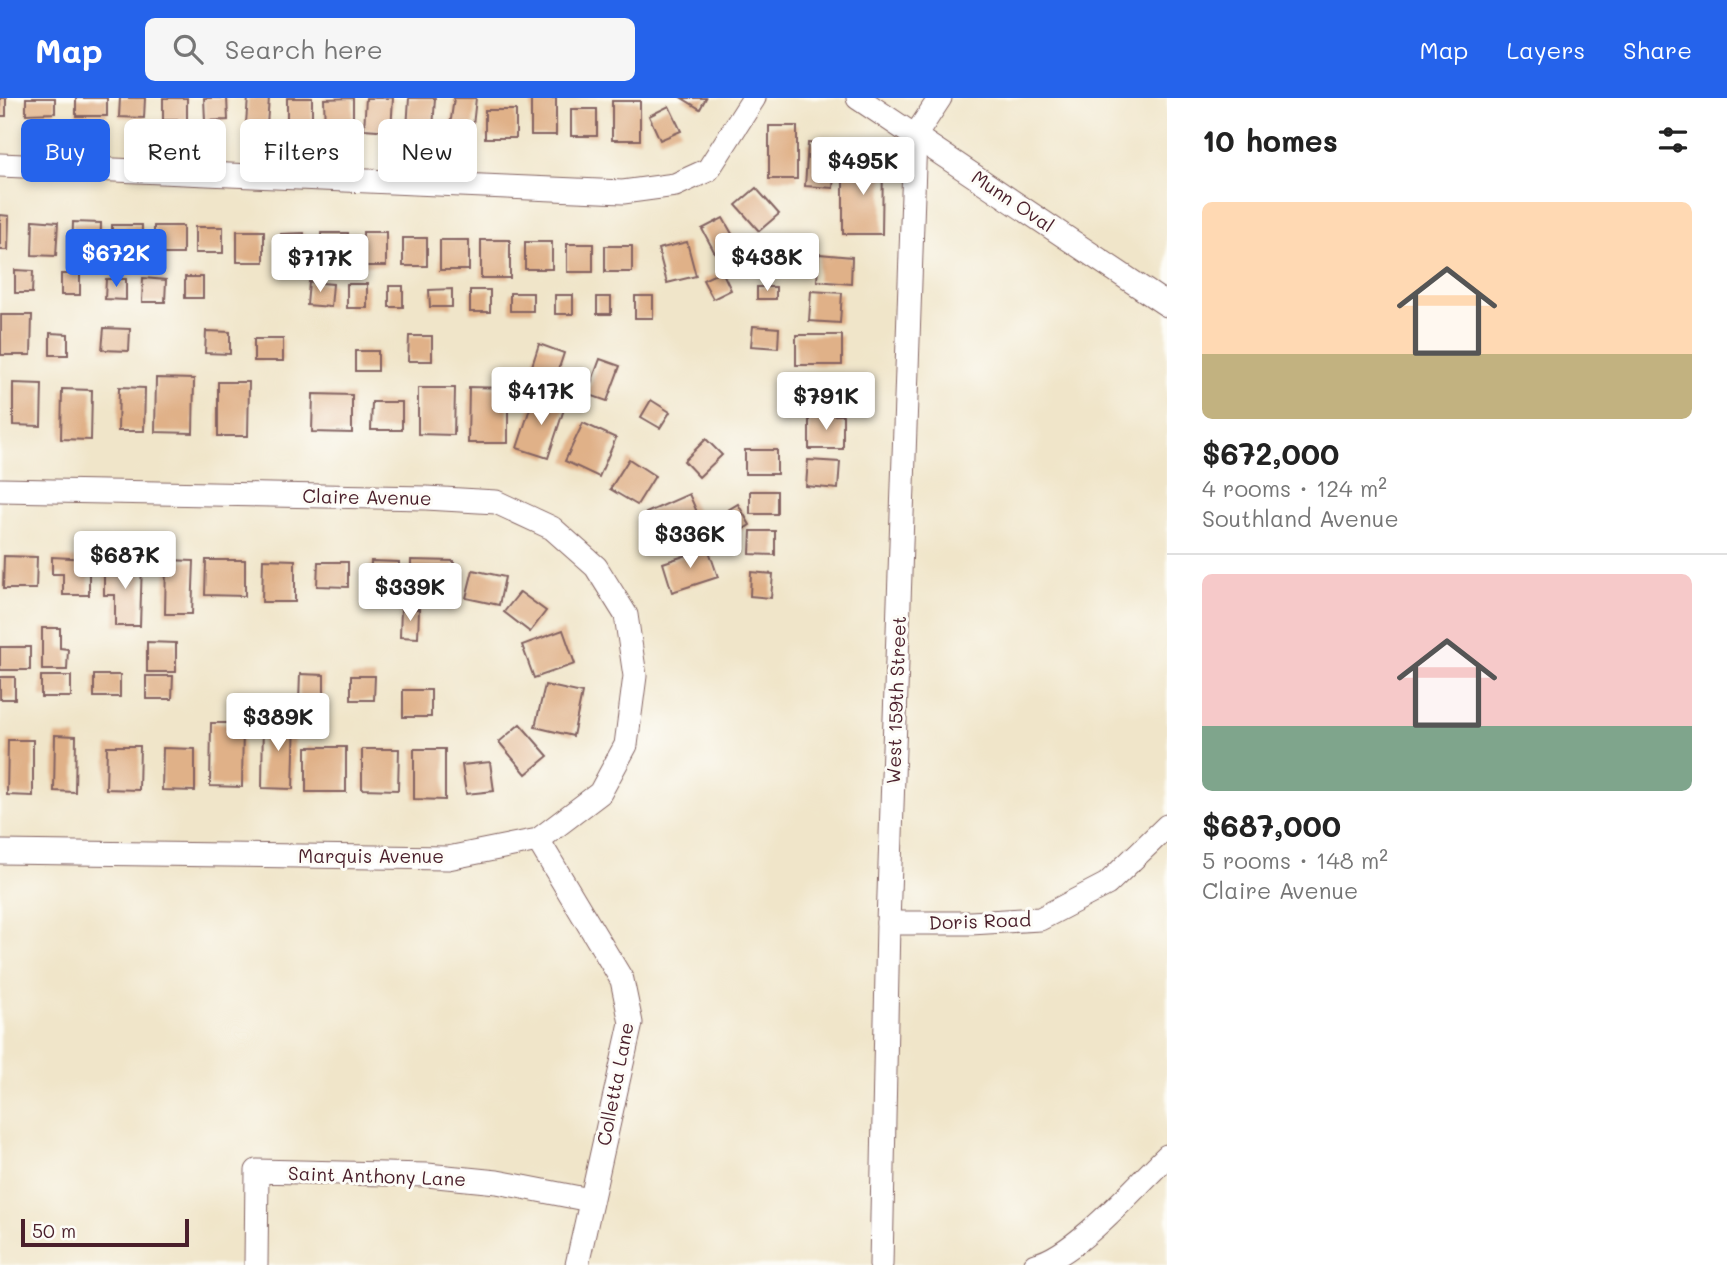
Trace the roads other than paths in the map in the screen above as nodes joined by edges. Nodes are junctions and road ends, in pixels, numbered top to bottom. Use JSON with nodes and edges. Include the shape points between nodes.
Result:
{"nodes":[{"id":1,"x":754,"y":98,"type":"edge"},
{"id":2,"x":858,"y":98,"type":"edge"},
{"id":3,"x":940,"y":98,"type":"edge"},
{"id":4,"x":915,"y":136,"type":"junction"},
{"id":5,"x":0,"y":165,"type":"edge"},
{"id":6,"x":1167,"y":305,"type":"edge"},
{"id":7,"x":0,"y":490,"type":"edge"},
{"id":8,"x":635,"y":676,"type":"joint"},
{"id":9,"x":1167,"y":826,"type":"edge"},
{"id":10,"x":538,"y":840,"type":"junction"},
{"id":11,"x":0,"y":852,"type":"edge"},
{"id":12,"x":888,"y":923,"type":"junction"},
{"id":13,"x":1167,"y":1156,"type":"edge"},
{"id":14,"x":590,"y":1200,"type":"junction"},
{"id":15,"x":256,"y":1265,"type":"edge"},
{"id":16,"x":577,"y":1265,"type":"edge"},
{"id":17,"x":881,"y":1265,"type":"edge"},
{"id":18,"x":1035,"y":1265,"type":"edge"}],
"edges":[{"from":1,"to":5,"type":"street","via":[[708,170],[674,185],[623,192]]},
{"from":2,"to":4,"type":"street","name":"Munn Oval"},
{"from":3,"to":4,"type":"street"},
{"from":4,"to":6,"type":"street","name":"Munn Oval"},
{"from":4,"to":12,"type":"street","name":"West 159th Street"},
{"from":7,"to":8,"type":"street","name":"Claire Avenue","via":[[496,502],[552,528],[596,567],[626,615]]},
{"from":8,"to":10,"type":"street","name":"Marquis Avenue","via":[[626,745],[600,793]]},
{"from":9,"to":12,"type":"street","name":"Doris Road","via":[[1107,884],[1040,919]]},
{"from":10,"to":11,"type":"street","name":"Marquis Avenue","via":[[448,858]]},
{"from":10,"to":14,"type":"street","name":"Colletta Lane","via":[[622,980],[631,1023]]},
{"from":12,"to":17,"type":"street","name":"West 159th Street"},
{"from":13,"to":18,"type":"street","via":[[1088,1232],[1049,1262]]},
{"from":14,"to":15,"type":"street","name":"Saint Anthony Lane","via":[[497,1182],[427,1175],[257,1171]]},
{"from":14,"to":16,"type":"street","name":"Colletta Lane"}]}
